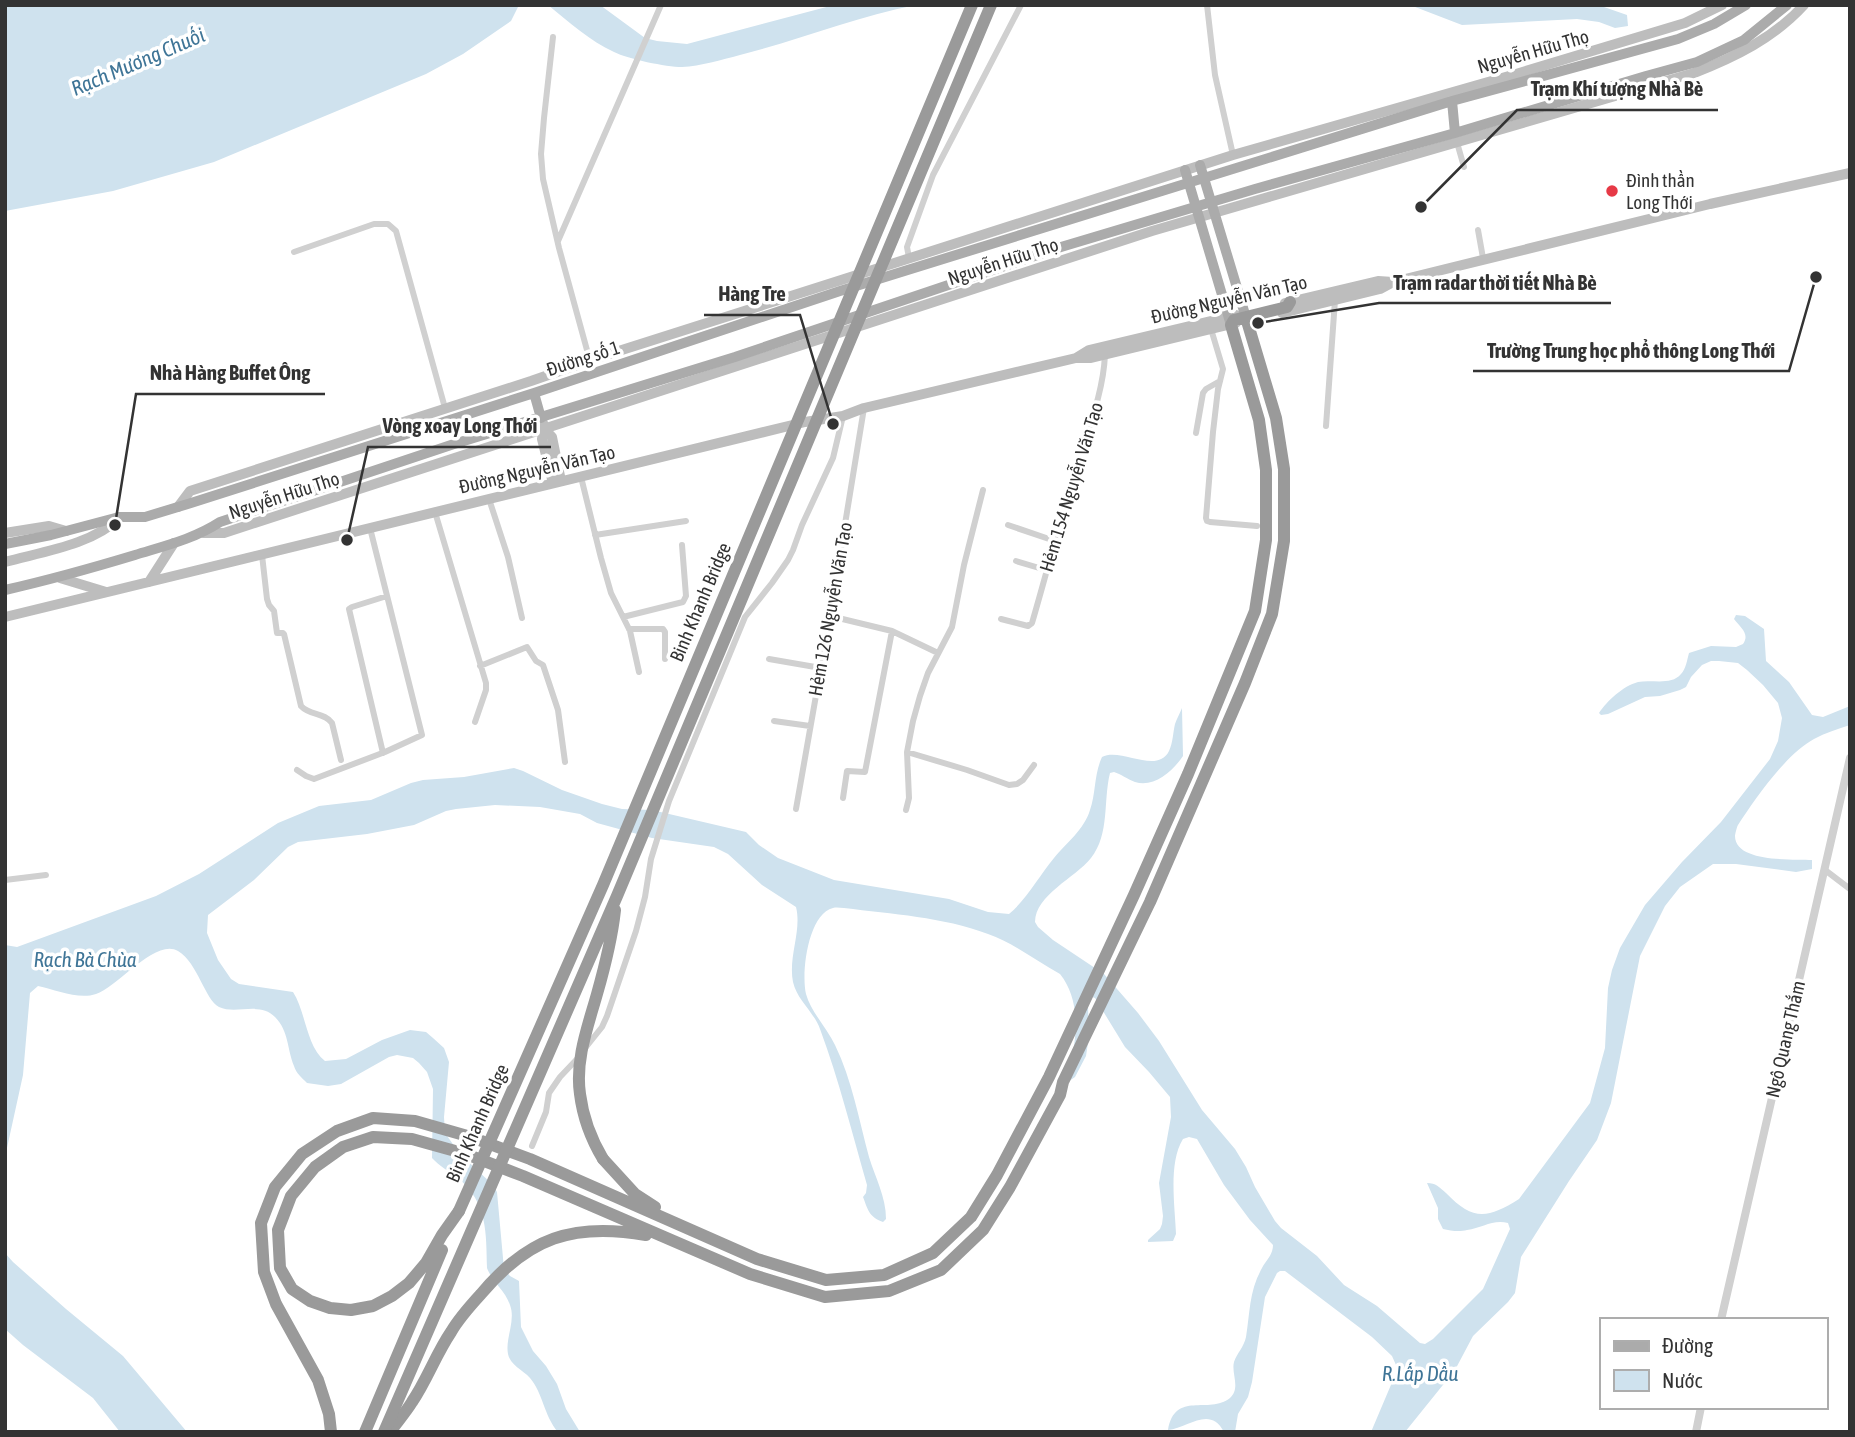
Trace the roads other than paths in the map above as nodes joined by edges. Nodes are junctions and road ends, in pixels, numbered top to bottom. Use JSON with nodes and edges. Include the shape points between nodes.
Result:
{"nodes":[{"id":1,"x":661,"y":5,"type":"edge"},
{"id":2,"x":972,"y":5,"type":"edge"},
{"id":3,"x":991,"y":5,"type":"edge"},
{"id":4,"x":1021,"y":5,"type":"edge"},
{"id":5,"x":1207,"y":5,"type":"edge"},
{"id":6,"x":1722,"y":5,"type":"edge"},
{"id":7,"x":1746,"y":5,"type":"edge"},
{"id":8,"x":1787,"y":5,"type":"edge"},
{"id":9,"x":1804,"y":5,"type":"edge"},
{"id":10,"x":553,"y":37,"type":"dead end"},
{"id":11,"x":1585,"y":60,"type":"junction"},
{"id":12,"x":1452,"y":101,"type":"junction"},
{"id":13,"x":1506,"y":123,"type":"junction"},
{"id":14,"x":1346,"y":128,"type":"junction"},
{"id":15,"x":1456,"y":138,"type":"junction"},
{"id":16,"x":1233,"y":155,"type":"junction"},
{"id":17,"x":1200,"y":165,"type":"junction"},
{"id":18,"x":1464,"y":167,"type":"dead end"},
{"id":19,"x":1185,"y":170,"type":"junction"},
{"id":20,"x":1850,"y":173,"type":"edge"},
{"id":21,"x":1204,"y":178,"type":"junction"},
{"id":22,"x":1188,"y":183,"type":"junction"},
{"id":23,"x":1213,"y":207,"type":"junction"},
{"id":24,"x":1198,"y":212,"type":"junction"},
{"id":25,"x":1478,"y":230,"type":"dead end"},
{"id":26,"x":558,"y":242,"type":"junction"},
{"id":27,"x":294,"y":252,"type":"dead end"},
{"id":28,"x":909,"y":258,"type":"junction"},
{"id":29,"x":1483,"y":258,"type":"junction"},
{"id":30,"x":1393,"y":282,"type":"junction"},
{"id":31,"x":1335,"y":300,"type":"junction"},
{"id":32,"x":1290,"y":302,"type":"joint"},
{"id":33,"x":1246,"y":317,"type":"junction"},
{"id":34,"x":1229,"y":321,"type":"junction"},
{"id":35,"x":1211,"y":329,"type":"junction"},
{"id":36,"x":1105,"y":355,"type":"junction"},
{"id":37,"x":644,"y":356,"type":"joint"},
{"id":38,"x":1076,"y":358,"type":"junction"},
{"id":39,"x":590,"y":361,"type":"junction"},
{"id":40,"x":531,"y":381,"type":"junction"},
{"id":41,"x":1220,"y":381,"type":"junction"},
{"id":42,"x":534,"y":393,"type":"junction"},
{"id":43,"x":445,"y":408,"type":"junction"},
{"id":44,"x":864,"y":408,"type":"junction"},
{"id":45,"x":843,"y":416,"type":"junction"},
{"id":46,"x":543,"y":423,"type":"junction"},
{"id":47,"x":1326,"y":426,"type":"dead end"},
{"id":48,"x":1196,"y":433,"type":"dead end"},
{"id":49,"x":581,"y":477,"type":"junction"},
{"id":50,"x":557,"y":482,"type":"junction"},
{"id":51,"x":983,"y":490,"type":"dead end"},
{"id":52,"x":489,"y":499,"type":"junction"},
{"id":53,"x":178,"y":507,"type":"junction"},
{"id":54,"x":435,"y":512,"type":"junction"},
{"id":55,"x":119,"y":517,"type":"junction"},
{"id":56,"x":686,"y":521,"type":"dead end"},
{"id":57,"x":1008,"y":525,"type":"dead end"},
{"id":58,"x":1257,"y":526,"type":"dead end"},
{"id":59,"x":370,"y":528,"type":"junction"},
{"id":60,"x":66,"y":531,"type":"junction"},
{"id":61,"x":5,"y":533,"type":"edge"},
{"id":62,"x":595,"y":535,"type":"junction"},
{"id":63,"x":1055,"y":541,"type":"junction"},
{"id":64,"x":174,"y":543,"type":"junction"},
{"id":65,"x":5,"y":544,"type":"edge"},
{"id":66,"x":682,"y":545,"type":"dead end"},
{"id":67,"x":262,"y":555,"type":"junction"},
{"id":68,"x":1016,"y":561,"type":"dead end"},
{"id":69,"x":5,"y":562,"type":"edge"},
{"id":70,"x":1046,"y":570,"type":"junction"},
{"id":71,"x":60,"y":578,"type":"junction"},
{"id":72,"x":168,"y":578,"type":"junction"},
{"id":73,"x":149,"y":582,"type":"junction"},
{"id":74,"x":5,"y":590,"type":"edge"},
{"id":75,"x":107,"y":592,"type":"junction"},
{"id":76,"x":387,"y":596,"type":"junction"},
{"id":77,"x":830,"y":616,"type":"junction"},
{"id":78,"x":5,"y":617,"type":"edge"},
{"id":79,"x":623,"y":617,"type":"junction"},
{"id":80,"x":522,"y":618,"type":"dead end"},
{"id":81,"x":1001,"y":619,"type":"dead end"},
{"id":82,"x":629,"y":629,"type":"junction"},
{"id":83,"x":892,"y":631,"type":"junction"},
{"id":84,"x":938,"y":653,"type":"junction"},
{"id":85,"x":665,"y":659,"type":"dead end"},
{"id":86,"x":769,"y":659,"type":"dead end"},
{"id":87,"x":480,"y":666,"type":"junction"},
{"id":88,"x":821,"y":668,"type":"junction"},
{"id":89,"x":639,"y":672,"type":"dead end"},
{"id":90,"x":774,"y":721,"type":"dead end"},
{"id":91,"x":475,"y":722,"type":"dead end"},
{"id":92,"x":810,"y":726,"type":"junction"},
{"id":93,"x":907,"y":752,"type":"junction"},
{"id":94,"x":383,"y":753,"type":"junction"},
{"id":95,"x":1850,"y":758,"type":"edge"},
{"id":96,"x":341,"y":760,"type":"dead end"},
{"id":97,"x":565,"y":762,"type":"dead end"},
{"id":98,"x":1034,"y":765,"type":"dead end"},
{"id":99,"x":297,"y":770,"type":"dead end"},
{"id":100,"x":843,"y":798,"type":"dead end"},
{"id":101,"x":796,"y":809,"type":"dead end"},
{"id":102,"x":906,"y":810,"type":"dead end"},
{"id":103,"x":1825,"y":870,"type":"junction"},
{"id":104,"x":46,"y":875,"type":"dead end"},
{"id":105,"x":5,"y":880,"type":"edge"},
{"id":106,"x":1850,"y":889,"type":"edge"},
{"id":107,"x":617,"y":896,"type":"junction"},
{"id":108,"x":532,"y":1146,"type":"dead end"},
{"id":109,"x":459,"y":1212,"type":"junction"},
{"id":110,"x":684,"y":1227,"type":"junction"},
{"id":111,"x":693,"y":1249,"type":"junction"},
{"id":112,"x":1721,"y":1318,"type":"edge"},
{"id":113,"x":1701,"y":1409,"type":"edge"},
{"id":114,"x":331,"y":1432,"type":"edge"},
{"id":115,"x":365,"y":1432,"type":"edge"},
{"id":116,"x":384,"y":1432,"type":"edge"},
{"id":117,"x":390,"y":1432,"type":"edge"},
{"id":118,"x":1696,"y":1432,"type":"edge"}],
"edges":[{"from":1,"to":26,"type":"street"},
{"from":2,"to":109,"type":"highway","name":"Binh Khanh Bridge","bridge":true,"via":[[603,885]]},
{"from":3,"to":107,"type":"highway","name":"Binh Khanh Bridge","bridge":true},
{"from":4,"to":28,"type":"street","via":[[933,175],[907,247]]},
{"from":5,"to":16,"type":"street","via":[[1215,75]]},
{"from":6,"to":11,"type":"main road","name":"Nguyễn Hữu Thọ"},
{"from":7,"to":11,"type":"main road","name":"Nguyễn Hữu Thọ","via":[[1678,39]]},
{"from":8,"to":13,"type":"main road","name":"Nguyễn Hữu Thọ","via":[[1744,40],[1698,62]]},
{"from":9,"to":13,"type":"main road","name":"Nguyễn Hữu Thọ","via":[[1762,40],[1724,61],[1671,80]]},
{"from":10,"to":26,"type":"street","via":[[541,154]]},
{"from":11,"to":12,"type":"main road","name":"Nguyễn Hữu Thọ"},
{"from":11,"to":14,"type":"main road","name":"Nguyễn Hữu Thọ"},
{"from":12,"to":14,"type":"main road","name":"Nguyễn Hữu Thọ"},
{"from":12,"to":15,"type":"main road"},
{"from":13,"to":15,"type":"main road","name":"Nguyễn Hữu Thọ"},
{"from":14,"to":16,"type":"main road","name":"Nguyễn Hữu Thọ"},
{"from":14,"to":21,"type":"main road","name":"Nguyễn Hữu Thọ"},
{"from":15,"to":18,"type":"street"},
{"from":15,"to":23,"type":"main road","name":"Nguyễn Hữu Thọ"},
{"from":16,"to":17,"type":"main road","name":"Nguyễn Hữu Thọ"},
{"from":17,"to":19,"type":"main road","name":"Nguyễn Hữu Thọ"},
{"from":17,"to":21,"type":"main road"},
{"from":19,"to":22,"type":"main road"},
{"from":19,"to":28,"type":"main road","name":"Nguyễn Hữu Thọ"},
{"from":20,"to":29,"type":"main road","name":"Đường Nguyễn Văn Tạo"},
{"from":21,"to":22,"type":"main road","name":"Nguyễn Hữu Thọ"},
{"from":21,"to":23,"type":"main road"},
{"from":22,"to":24,"type":"main road"},
{"from":22,"to":37,"type":"main road","name":"Nguyễn Hữu Thọ"},
{"from":23,"to":24,"type":"main road","name":"Nguyễn Hữu Thọ"},
{"from":23,"to":33,"type":"main road"},
{"from":24,"to":34,"type":"main road"},
{"from":24,"to":46,"type":"main road","name":"Nguyễn Hữu Thọ","via":[[1061,247]]},
{"from":25,"to":29,"type":"street"},
{"from":26,"to":39,"type":"street"},
{"from":27,"to":43,"type":"street","via":[[374,224],[388,224],[396,231]]},
{"from":28,"to":39,"type":"main road","name":"Nguyễn Hữu Thọ"},
{"from":29,"to":30,"type":"main road","name":"Đường Nguyễn Văn Tạo"},
{"from":30,"to":31,"type":"main road","name":"Đường Nguyễn Văn Tạo"},
{"from":30,"to":32,"type":"main road","name":"Đường Nguyễn Văn Tạo","via":[[1378,281]]},
{"from":31,"to":33,"type":"main road","name":"Đường Nguyễn Văn Tạo"},
{"from":31,"to":47,"type":"street"},
{"from":32,"to":33,"type":"highway","via":[[1287,307]]},
{"from":33,"to":34,"type":"highway"},
{"from":33,"to":111,"type":"highway","via":[[1276,418],[1284,469],[1284,541],[1272,614],[1150,902],[1010,1188],[983,1230],[941,1270],[890,1292],[825,1297],[750,1274]]},
{"from":34,"to":35,"type":"main road","name":"Đường Nguyễn Văn Tạo"},
{"from":34,"to":38,"type":"main road","name":"Đường Nguyễn Văn Tạo","via":[[1089,350]]},
{"from":34,"to":110,"type":"highway","via":[[1259,420],[1266,470],[1266,540],[1255,611],[1188,774],[1105,956],[997,1175],[971,1217],[933,1254],[884,1275],[826,1280],[757,1259]]},
{"from":35,"to":36,"type":"main road","name":"Đường Nguyễn Văn Tạo"},
{"from":35,"to":41,"type":"street","via":[[1223,365]]},
{"from":36,"to":38,"type":"main road","name":"Đường Nguyễn Văn Tạo"},
{"from":36,"to":63,"type":"street","name":"Hẻm 154 Nguyễn Văn Tạo","via":[[1098,400]]},
{"from":37,"to":42,"type":"main road","name":"Đường số 1"},
{"from":38,"to":44,"type":"main road","name":"Đường Nguyễn Văn Tạo"},
{"from":39,"to":40,"type":"main road","name":"Đường số 1"},
{"from":40,"to":42,"type":"main road"},
{"from":40,"to":43,"type":"main road","name":"Nguyễn Hữu Thọ"},
{"from":41,"to":48,"type":"street","via":[[1203,393]]},
{"from":41,"to":58,"type":"street","via":[[1206,518]]},
{"from":42,"to":46,"type":"main road"},
{"from":42,"to":53,"type":"main road","name":"Nguyễn Hữu Thọ"},
{"from":43,"to":53,"type":"main road","name":"Nguyễn Hữu Thọ","via":[[191,491]]},
{"from":44,"to":45,"type":"main road","name":"Đường Nguyễn Văn Tạo"},
{"from":44,"to":77,"type":"street","name":"Hẻm 126 Nguyễn Văn Tạo"},
{"from":45,"to":49,"type":"main road","name":"Đường Nguyễn Văn Tạo"},
{"from":45,"to":108,"type":"street","via":[[833,458],[789,560],[745,617],[669,802],[636,931],[607,1016],[549,1093]]},
{"from":46,"to":50,"type":"main road","via":[[551,437]]},
{"from":46,"to":64,"type":"main road","name":"Nguyễn Hữu Thọ","via":[[429,452],[220,522]]},
{"from":49,"to":50,"type":"main road","name":"Đường Nguyễn Văn Tạo"},
{"from":49,"to":62,"type":"street"},
{"from":50,"to":52,"type":"main road","name":"Đường Nguyễn Văn Tạo"},
{"from":51,"to":84,"type":"street","via":[[952,627]]},
{"from":52,"to":54,"type":"main road","name":"Đường Nguyễn Văn Tạo"},
{"from":52,"to":80,"type":"street"},
{"from":53,"to":55,"type":"main road","name":"Nguyễn Hữu Thọ","via":[[145,517]]},
{"from":54,"to":59,"type":"main road","name":"Đường Nguyễn Văn Tạo"},
{"from":54,"to":87,"type":"street"},
{"from":55,"to":60,"type":"main road","name":"Nguyễn Hữu Thọ"},
{"from":55,"to":69,"type":"main road","via":[[94,535]]},
{"from":56,"to":62,"type":"street"},
{"from":57,"to":63,"type":"street"},
{"from":59,"to":67,"type":"main road","name":"Đường Nguyễn Văn Tạo"},
{"from":59,"to":76,"type":"street"},
{"from":60,"to":61,"type":"main road","via":[[49,526]]},
{"from":60,"to":65,"type":"main road","name":"Nguyễn Hữu Thọ"},
{"from":62,"to":79,"type":"street","via":[[611,593]]},
{"from":63,"to":70,"type":"street","name":"Hẻm 154 Nguyễn Văn Tạo"},
{"from":64,"to":71,"type":"main road","name":"Nguyễn Hữu Thọ"},
{"from":64,"to":72,"type":"main road","via":[[162,565],[162,574]]},
{"from":64,"to":73,"type":"main road"},
{"from":66,"to":79,"type":"street","via":[[683,602]]},
{"from":67,"to":72,"type":"main road","name":"Đường Nguyễn Văn Tạo"},
{"from":67,"to":96,"type":"street","via":[[268,605],[274,611],[278,633],[284,635],[302,706],[332,723]]},
{"from":68,"to":70,"type":"street"},
{"from":70,"to":81,"type":"street","name":"Hẻm 154 Nguyễn Văn Tạo","via":[[1028,626]]},
{"from":71,"to":74,"type":"main road","name":"Nguyễn Hữu Thọ"},
{"from":71,"to":75,"type":"main road"},
{"from":72,"to":73,"type":"main road","name":"Đường Nguyễn Văn Tạo"},
{"from":73,"to":75,"type":"main road","name":"Đường Nguyễn Văn Tạo"},
{"from":75,"to":78,"type":"main road","name":"Đường Nguyễn Văn Tạo"},
{"from":76,"to":94,"type":"street","via":[[422,735]]},
{"from":76,"to":94,"type":"street","via":[[349,609]]},
{"from":77,"to":83,"type":"street"},
{"from":77,"to":88,"type":"street","name":"Hẻm 126 Nguyễn Văn Tạo"},
{"from":79,"to":82,"type":"street"},
{"from":82,"to":85,"type":"street","via":[[663,629]]},
{"from":82,"to":89,"type":"street"},
{"from":83,"to":84,"type":"street"},
{"from":83,"to":100,"type":"street","via":[[865,772],[848,771]]},
{"from":84,"to":93,"type":"street","via":[[920,695]]},
{"from":86,"to":88,"type":"street"},
{"from":87,"to":91,"type":"street","via":[[486,690]]},
{"from":87,"to":97,"type":"street","via":[[527,647],[543,665],[558,710]]},
{"from":88,"to":92,"type":"street","name":"Hẻm 126 Nguyễn Văn Tạo"},
{"from":90,"to":92,"type":"street"},
{"from":92,"to":101,"type":"street","name":"Hẻm 126 Nguyễn Văn Tạo"},
{"from":93,"to":98,"type":"street","via":[[1009,785],[1023,780]]},
{"from":93,"to":102,"type":"street"},
{"from":94,"to":99,"type":"street","via":[[314,779]]},
{"from":95,"to":103,"type":"street","name":"Ngô Quang Thắm"},
{"from":103,"to":106,"type":"street"},
{"from":103,"to":112,"type":"street","name":"Ngô Quang Thắm"},
{"from":104,"to":105,"type":"street"},
{"from":107,"to":110,"type":"highway","bridge":true,"via":[[611,939],[585,1036],[579,1092],[586,1125],[603,1159],[635,1194]]},
{"from":107,"to":116,"type":"highway","bridge":true},
{"from":109,"to":111,"type":"highway","via":[[409,1283],[373,1306],[351,1310],[310,1301],[292,1289],[280,1268],[278,1230],[291,1196],[315,1167],[343,1147],[373,1137],[412,1139],[466,1154]]},
{"from":109,"to":115,"type":"highway"},
{"from":110,"to":114,"type":"highway","via":[[530,1160],[415,1121],[373,1118],[337,1131],[302,1154],[275,1187],[261,1223],[264,1272],[275,1304],[318,1380]]},
{"from":111,"to":117,"type":"highway","via":[[645,1234],[589,1231],[562,1235],[522,1254],[502,1270],[451,1331],[413,1401]]},
{"from":113,"to":118,"type":"street"}]}
